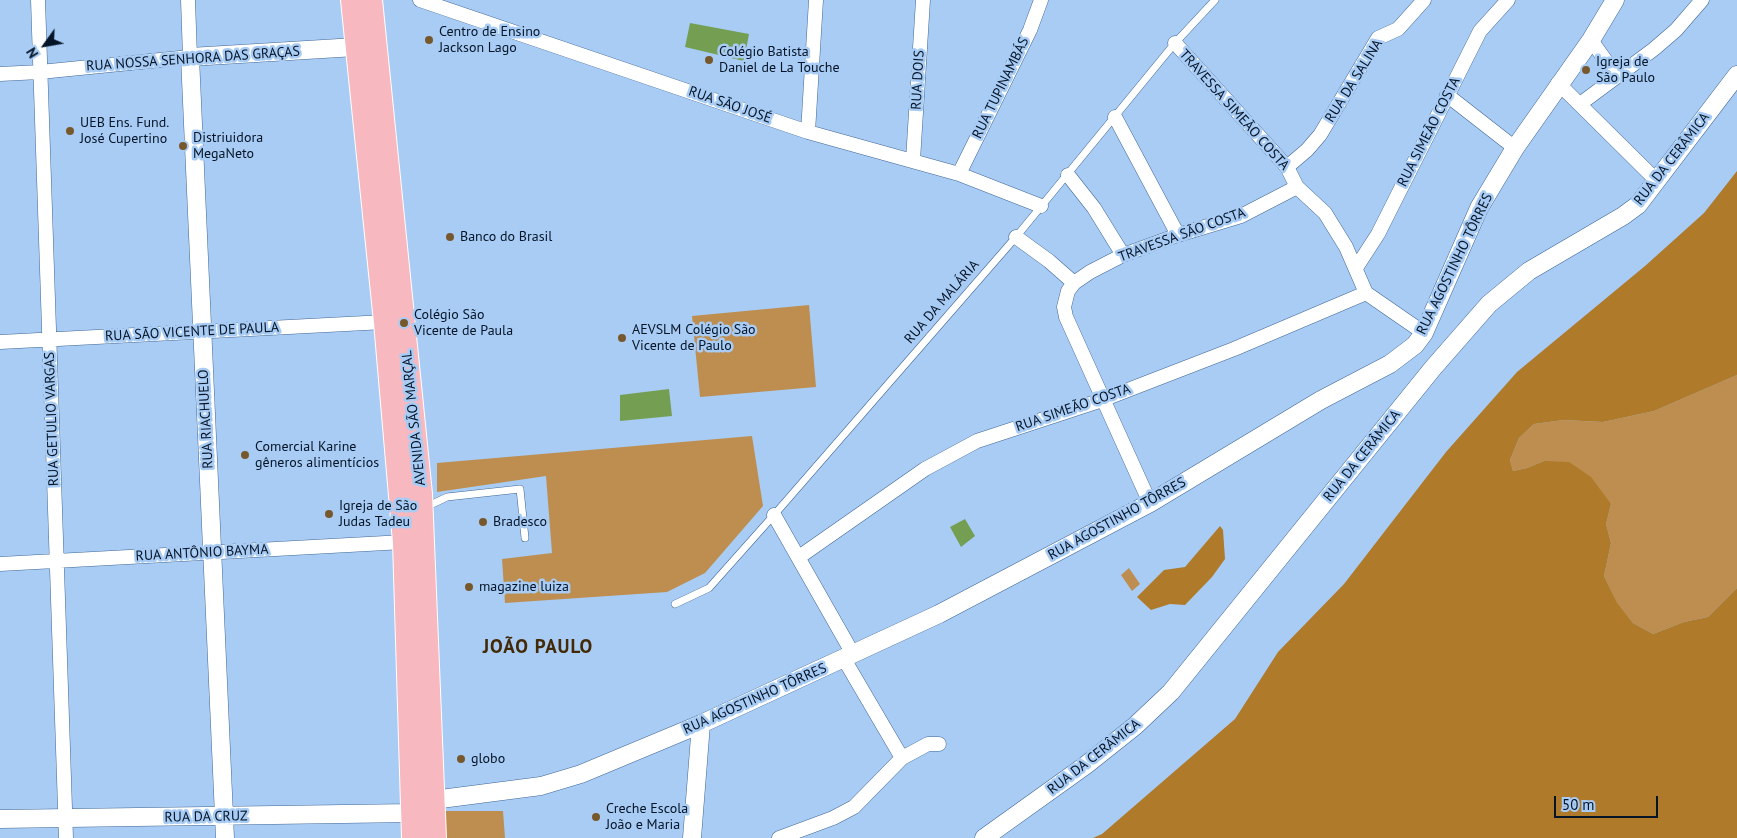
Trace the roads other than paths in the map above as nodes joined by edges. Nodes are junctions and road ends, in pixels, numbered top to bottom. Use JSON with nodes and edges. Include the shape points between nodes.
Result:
{"nodes":[{"id":1,"x":38,"y":0,"type":"edge"},
{"id":2,"x":188,"y":0,"type":"edge"},
{"id":3,"x":352,"y":0,"type":"edge"},
{"id":4,"x":371,"y":0,"type":"edge"},
{"id":5,"x":420,"y":0,"type":"edge"},
{"id":6,"x":816,"y":0,"type":"edge"},
{"id":7,"x":923,"y":0,"type":"edge"},
{"id":8,"x":1041,"y":0,"type":"edge"},
{"id":9,"x":1215,"y":0,"type":"edge"},
{"id":10,"x":1424,"y":0,"type":"edge"},
{"id":11,"x":1508,"y":0,"type":"edge"},
{"id":12,"x":1614,"y":0,"type":"edge"},
{"id":13,"x":1702,"y":0,"type":"edge"},
{"id":14,"x":1591,"y":40,"type":"junction"},
{"id":15,"x":1175,"y":43,"type":"junction"},
{"id":16,"x":356,"y":48,"type":"junction"},
{"id":17,"x":190,"y":57,"type":"junction"},
{"id":18,"x":40,"y":72,"type":"junction"},
{"id":19,"x":0,"y":74,"type":"edge"},
{"id":20,"x":1616,"y":75,"type":"junction"},
{"id":21,"x":1737,"y":75,"type":"edge"},
{"id":22,"x":1558,"y":83,"type":"junction"},
{"id":23,"x":1448,"y":95,"type":"junction"},
{"id":24,"x":1580,"y":104,"type":"junction"},
{"id":25,"x":1115,"y":117,"type":"junction"},
{"id":26,"x":808,"y":132,"type":"junction"},
{"id":27,"x":1515,"y":148,"type":"junction"},
{"id":28,"x":913,"y":160,"type":"junction"},
{"id":29,"x":1287,"y":167,"type":"junction"},
{"id":30,"x":959,"y":174,"type":"junction"},
{"id":31,"x":1068,"y":175,"type":"junction"},
{"id":32,"x":1657,"y":181,"type":"junction"},
{"id":33,"x":1297,"y":187,"type":"junction"},
{"id":34,"x":1041,"y":206,"type":"junction"},
{"id":35,"x":1178,"y":234,"type":"junction"},
{"id":36,"x":1016,"y":237,"type":"junction"},
{"id":37,"x":1123,"y":255,"type":"junction"},
{"id":38,"x":1356,"y":268,"type":"junction"},
{"id":39,"x":1074,"y":283,"type":"junction"},
{"id":40,"x":1366,"y":293,"type":"junction"},
{"id":41,"x":385,"y":322,"type":"junction"},
{"id":42,"x":202,"y":332,"type":"junction"},
{"id":43,"x":1424,"y":333,"type":"junction"},
{"id":44,"x":50,"y":340,"type":"junction"},
{"id":45,"x":0,"y":342,"type":"edge"},
{"id":46,"x":1408,"y":351,"type":"junction"},
{"id":47,"x":1433,"y":368,"type":"junction"},
{"id":48,"x":1102,"y":400,"type":"junction"},
{"id":49,"x":1150,"y":503,"type":"junction"},
{"id":50,"x":422,"y":510,"type":"junction"},
{"id":51,"x":774,"y":516,"type":"junction"},
{"id":52,"x":525,"y":538,"type":"dead end"},
{"id":53,"x":404,"y":542,"type":"junction"},
{"id":54,"x":213,"y":552,"type":"junction"},
{"id":55,"x":799,"y":557,"type":"junction"},
{"id":56,"x":57,"y":560,"type":"junction"},
{"id":57,"x":0,"y":564,"type":"edge"},
{"id":58,"x":675,"y":604,"type":"dead end"},
{"id":59,"x":849,"y":656,"type":"junction"},
{"id":60,"x":701,"y":724,"type":"junction"},
{"id":61,"x":939,"y":744,"type":"dead end"},
{"id":62,"x":902,"y":758,"type":"junction"},
{"id":63,"x":433,"y":800,"type":"junction"},
{"id":64,"x":412,"y":813,"type":"junction"},
{"id":65,"x":224,"y":816,"type":"junction"},
{"id":66,"x":0,"y":819,"type":"edge"},
{"id":67,"x":66,"y":819,"type":"junction"},
{"id":68,"x":66,"y":838,"type":"edge"},
{"id":69,"x":225,"y":838,"type":"edge"},
{"id":70,"x":413,"y":838,"type":"edge"},
{"id":71,"x":435,"y":838,"type":"edge"},
{"id":72,"x":692,"y":838,"type":"edge"},
{"id":73,"x":779,"y":838,"type":"edge"},
{"id":74,"x":984,"y":838,"type":"edge"}],
"edges":[{"from":1,"to":18,"type":"street","name":"RUA GETULIO VARGAS"},
{"from":2,"to":17,"type":"street","name":"RUA RIACHUELO"},
{"from":3,"to":16,"type":"main road","name":"AVENIDA SÃO MARÇAL"},
{"from":4,"to":50,"type":"main road","name":"AVENIDA SÃO MARÇAL"},
{"from":5,"to":26,"type":"street","name":"RUA SÃO JOSÉ"},
{"from":6,"to":26,"type":"street"},
{"from":7,"to":28,"type":"street","name":"RUA DOIS"},
{"from":8,"to":30,"type":"street","name":"RUA TUPINAMBÁS","via":[[1030,30]]},
{"from":9,"to":15,"type":"lane","name":"RUA DA MALÁRIA"},
{"from":10,"to":29,"type":"street","name":"RUA DA SALINA","via":[[1398,29],[1378,38],[1320,135]]},
{"from":11,"to":23,"type":"street","name":"RUA SIMEÃO COSTA","via":[[1480,31]]},
{"from":12,"to":14,"type":"street","name":"RUA AGOSTINHO TÔRRES"},
{"from":13,"to":20,"type":"street","via":[[1676,30]]},
{"from":14,"to":20,"type":"street"},
{"from":14,"to":22,"type":"street","name":"RUA AGOSTINHO TÔRRES"},
{"from":15,"to":25,"type":"lane","name":"RUA DA MALÁRIA"},
{"from":15,"to":29,"type":"street","name":"TRAVESSA SIMEÃO COSTA"},
{"from":16,"to":17,"type":"street","name":"RUA NOSSA SENHORA DAS GRAÇAS"},
{"from":16,"to":41,"type":"main road","name":"AVENIDA SÃO MARÇAL"},
{"from":17,"to":18,"type":"street","name":"RUA NOSSA SENHORA DAS GRAÇAS"},
{"from":17,"to":42,"type":"street","name":"RUA RIACHUELO"},
{"from":18,"to":19,"type":"street","name":"RUA NOSSA SENHORA DAS GRAÇAS"},
{"from":18,"to":44,"type":"street","name":"RUA GETULIO VARGAS"},
{"from":20,"to":24,"type":"street"},
{"from":21,"to":32,"type":"street","name":"RUA DA CERÂMICA"},
{"from":22,"to":24,"type":"street"},
{"from":22,"to":27,"type":"street","name":"RUA AGOSTINHO TÔRRES"},
{"from":23,"to":27,"type":"street"},
{"from":23,"to":38,"type":"street","name":"RUA SIMEÃO COSTA","via":[[1378,234]]},
{"from":24,"to":32,"type":"street"},
{"from":25,"to":31,"type":"lane","name":"RUA DA MALÁRIA"},
{"from":25,"to":35,"type":"street"},
{"from":26,"to":28,"type":"street","name":"RUA SÃO JOSÉ"},
{"from":27,"to":43,"type":"street","name":"RUA AGOSTINHO TÔRRES","via":[[1479,208]]},
{"from":28,"to":30,"type":"street","name":"RUA SÃO JOSÉ"},
{"from":29,"to":33,"type":"street","name":"TRAVESSA SIMEÃO COSTA"},
{"from":30,"to":34,"type":"street","name":"RUA SÃO JOSÉ"},
{"from":31,"to":34,"type":"lane","name":"RUA DA MALÁRIA"},
{"from":31,"to":37,"type":"street","via":[[1094,208]]},
{"from":32,"to":47,"type":"street","name":"RUA DA CERÂMICA","via":[[1638,205],[1623,216],[1529,271],[1498,295]]},
{"from":33,"to":35,"type":"street","name":"TRAVESSA SÃO COSTA","via":[[1241,216]]},
{"from":33,"to":38,"type":"street","name":"TRAVESSA SIMEÃO COSTA","via":[[1325,213]]},
{"from":34,"to":36,"type":"lane","name":"RUA DA MALÁRIA"},
{"from":35,"to":37,"type":"street","name":"TRAVESSA SÃO COSTA"},
{"from":36,"to":39,"type":"street"},
{"from":36,"to":51,"type":"lane","name":"RUA DA MALÁRIA"},
{"from":37,"to":39,"type":"street","name":"TRAVESSA SÃO COSTA"},
{"from":38,"to":40,"type":"street","name":"TRAVESSA SIMEÃO COSTA"},
{"from":39,"to":48,"type":"street","via":[[1066,298],[1066,317]]},
{"from":40,"to":43,"type":"street"},
{"from":40,"to":48,"type":"street","name":"RUA SIMEÃO COSTA"},
{"from":41,"to":42,"type":"street","name":"RUA SÃO VICENTE DE PAULA"},
{"from":41,"to":53,"type":"main road","name":"AVENIDA SÃO MARÇAL"},
{"from":42,"to":44,"type":"street","name":"RUA SÃO VICENTE DE PAULA"},
{"from":42,"to":54,"type":"street","name":"RUA RIACHUELO"},
{"from":43,"to":46,"type":"street","name":"RUA AGOSTINHO TÔRRES"},
{"from":44,"to":45,"type":"street","name":"RUA SÃO VICENTE DE PAULA"},
{"from":44,"to":56,"type":"street","name":"RUA GETULIO VARGAS"},
{"from":46,"to":47,"type":"street"},
{"from":46,"to":49,"type":"street","name":"RUA AGOSTINHO TÔRRES"},
{"from":47,"to":74,"type":"street","name":"RUA DA CERÂMICA","via":[[1171,692],[1086,765]]},
{"from":48,"to":49,"type":"street"},
{"from":48,"to":55,"type":"street","name":"RUA SIMEÃO COSTA","via":[[977,441],[952,453]]},
{"from":49,"to":59,"type":"street","name":"RUA AGOSTINHO TÔRRES","via":[[939,614]]},
{"from":50,"to":52,"type":"lane","via":[[447,497],[520,489]]},
{"from":50,"to":63,"type":"main road","name":"AVENIDA SÃO MARÇAL"},
{"from":51,"to":55,"type":"street"},
{"from":51,"to":58,"type":"lane","name":"RUA DA MALÁRIA","via":[[709,588]]},
{"from":53,"to":54,"type":"street","name":"RUA ANTÔNIO BAYMA"},
{"from":53,"to":64,"type":"main road","name":"AVENIDA SÃO MARÇAL"},
{"from":54,"to":56,"type":"street","name":"RUA ANTÔNIO BAYMA"},
{"from":54,"to":65,"type":"street","name":"RUA RIACHUELO"},
{"from":55,"to":59,"type":"street"},
{"from":56,"to":57,"type":"street","name":"RUA ANTÔNIO BAYMA"},
{"from":56,"to":67,"type":"street","name":"RUA GETULIO VARGAS"},
{"from":59,"to":60,"type":"street","name":"RUA AGOSTINHO TÔRRES"},
{"from":59,"to":62,"type":"street"},
{"from":60,"to":63,"type":"street","name":"RUA AGOSTINHO TÔRRES","via":[[561,781]]},
{"from":60,"to":72,"type":"street"},
{"from":61,"to":62,"type":"street","via":[[928,744]]},
{"from":62,"to":73,"type":"street","via":[[854,807]]},
{"from":63,"to":64,"type":"street"},
{"from":63,"to":71,"type":"main road","name":"AVENIDA SÃO MARÇAL"},
{"from":64,"to":65,"type":"street","name":"RUA DA CRUZ"},
{"from":64,"to":70,"type":"main road","name":"AVENIDA SÃO MARÇAL"},
{"from":65,"to":67,"type":"street","name":"RUA DA CRUZ"},
{"from":65,"to":69,"type":"street","name":"RUA RIACHUELO"},
{"from":66,"to":67,"type":"street","name":"RUA DA CRUZ"},
{"from":67,"to":68,"type":"street","name":"RUA GETULIO VARGAS"}]}
